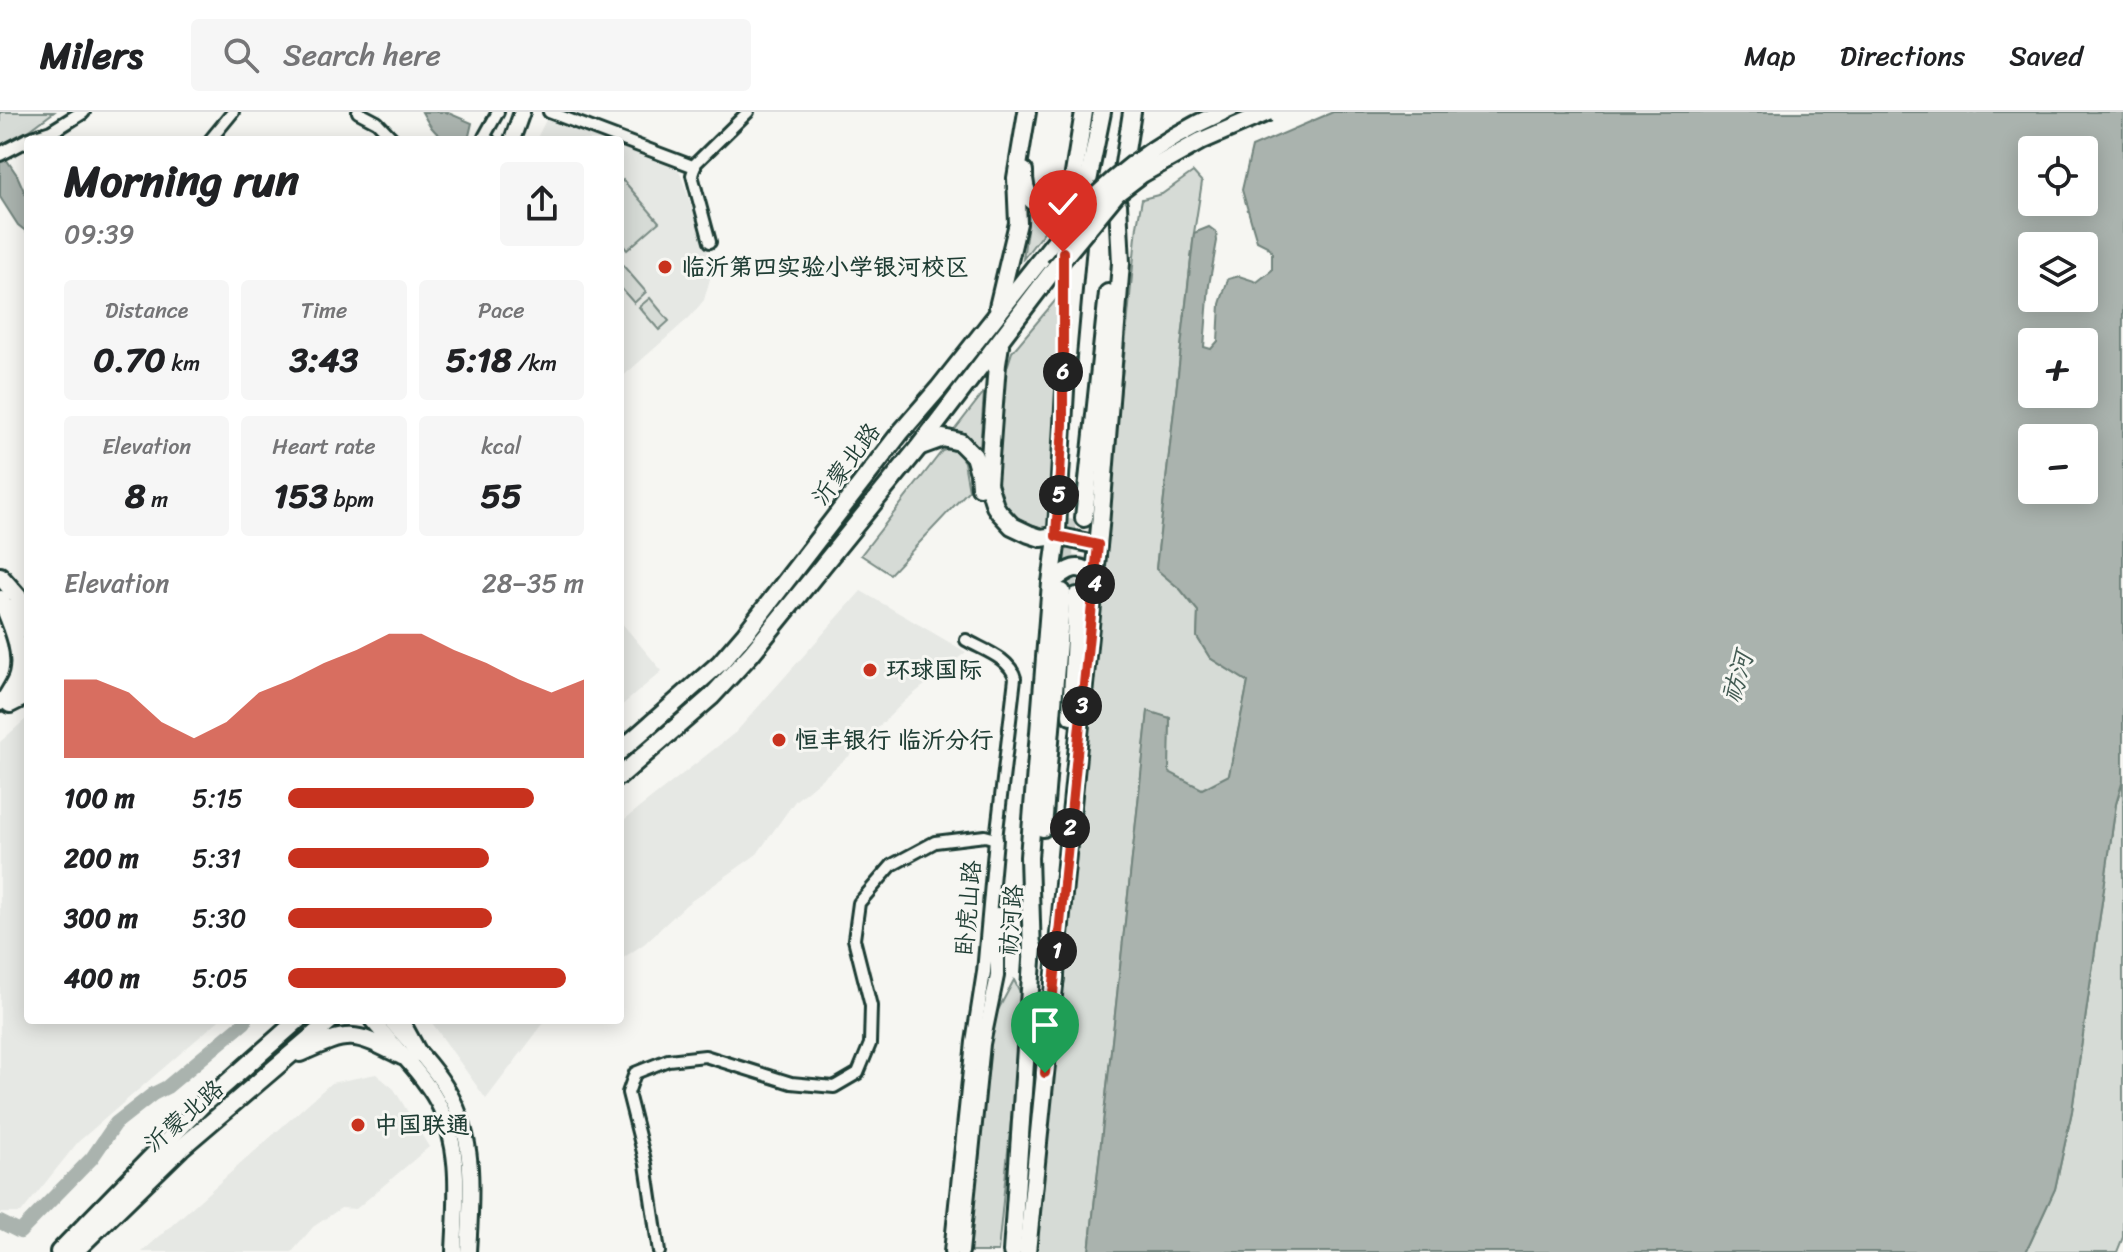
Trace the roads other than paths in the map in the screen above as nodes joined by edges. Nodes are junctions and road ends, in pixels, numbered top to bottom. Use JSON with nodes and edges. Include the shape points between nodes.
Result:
{"nodes":[{"id":1,"x":233,"y":112,"type":"edge"},
{"id":2,"x":358,"y":112,"type":"edge"},
{"id":3,"x":498,"y":112,"type":"edge"},
{"id":4,"x":522,"y":112,"type":"edge"},
{"id":5,"x":529,"y":112,"type":"edge"},
{"id":6,"x":549,"y":112,"type":"edge"},
{"id":7,"x":748,"y":112,"type":"edge"},
{"id":8,"x":1029,"y":112,"type":"edge"},
{"id":9,"x":1084,"y":112,"type":"edge"},
{"id":10,"x":1133,"y":112,"type":"edge"},
{"id":11,"x":1222,"y":112,"type":"edge"},
{"id":12,"x":1268,"y":112,"type":"edge"},
{"id":13,"x":75,"y":115,"type":"edge"},
{"id":14,"x":1101,"y":115,"type":"edge"},
{"id":15,"x":43,"y":136,"type":"edge"},
{"id":16,"x":65,"y":136,"type":"edge"},
{"id":17,"x":213,"y":136,"type":"edge"},
{"id":18,"x":390,"y":136,"type":"edge"},
{"id":19,"x":485,"y":136,"type":"edge"},
{"id":20,"x":513,"y":136,"type":"edge"},
{"id":21,"x":521,"y":136,"type":"edge"},
{"id":22,"x":613,"y":136,"type":"edge"},
{"id":23,"x":624,"y":140,"type":"edge"},
{"id":24,"x":23,"y":150,"type":"edge"},
{"id":25,"x":0,"y":154,"type":"edge"},
{"id":26,"x":0,"y":162,"type":"edge"},
{"id":27,"x":695,"y":167,"type":"junction"},
{"id":28,"x":1092,"y":198,"type":"junction"},
{"id":29,"x":1118,"y":204,"type":"junction"},
{"id":30,"x":1078,"y":229,"type":"junction"},
{"id":31,"x":710,"y":242,"type":"dead end"},
{"id":32,"x":997,"y":314,"type":"junction"},
{"id":33,"x":1001,"y":341,"type":"junction"},
{"id":34,"x":1063,"y":425,"type":"junction"},
{"id":35,"x":918,"y":448,"type":"junction"},
{"id":36,"x":1056,"y":541,"type":"junction"},
{"id":37,"x":1098,"y":545,"type":"junction"},
{"id":38,"x":1095,"y":581,"type":"junction"},
{"id":39,"x":3,"y":590,"type":"edge"},
{"id":40,"x":1064,"y":590,"type":"junction"},
{"id":41,"x":24,"y":599,"type":"edge"},
{"id":42,"x":24,"y":605,"type":"edge"},
{"id":43,"x":24,"y":624,"type":"edge"},
{"id":44,"x":966,"y":640,"type":"dead end"},
{"id":45,"x":24,"y":683,"type":"edge"},
{"id":46,"x":24,"y":692,"type":"edge"},
{"id":47,"x":24,"y":697,"type":"edge"},
{"id":48,"x":4,"y":705,"type":"edge"},
{"id":49,"x":627,"y":741,"type":"edge"},
{"id":50,"x":624,"y":773,"type":"edge"},
{"id":51,"x":996,"y":839,"type":"junction"},
{"id":52,"x":1054,"y":984,"type":"junction"},
{"id":53,"x":287,"y":1024,"type":"edge"},
{"id":54,"x":294,"y":1024,"type":"edge"},
{"id":55,"x":326,"y":1024,"type":"edge"},
{"id":56,"x":376,"y":1024,"type":"edge"},
{"id":57,"x":392,"y":1024,"type":"edge"},
{"id":58,"x":401,"y":1024,"type":"edge"},
{"id":59,"x":278,"y":1038,"type":"junction"},
{"id":60,"x":410,"y":1054,"type":"junction"},
{"id":61,"x":284,"y":1061,"type":"junction"},
{"id":62,"x":59,"y":1252,"type":"edge"},
{"id":63,"x":74,"y":1252,"type":"edge"},
{"id":64,"x":454,"y":1252,"type":"edge"},
{"id":65,"x":468,"y":1252,"type":"edge"},
{"id":66,"x":659,"y":1252,"type":"edge"},
{"id":67,"x":951,"y":1252,"type":"edge"},
{"id":68,"x":962,"y":1252,"type":"edge"},
{"id":69,"x":1012,"y":1252,"type":"edge"},
{"id":70,"x":1027,"y":1252,"type":"edge"}],
"edges":[{"from":1,"to":17,"type":"street"},
{"from":2,"to":18,"type":"street"},
{"from":3,"to":19,"type":"street"},
{"from":4,"to":20,"type":"main road"},
{"from":5,"to":21,"type":"main road"},
{"from":6,"to":22,"type":"street"},
{"from":7,"to":27,"type":"street"},
{"from":8,"to":28,"type":"main road","bridge":true,"via":[[1024,181],[1036,206],[1048,210]]},
{"from":8,"to":32,"type":"main road","via":[[1016,178],[1018,223]]},
{"from":9,"to":34,"type":"main road","via":[[1063,252]]},
{"from":10,"to":29,"type":"main road"},
{"from":11,"to":28,"type":"main road","name":"沂蒙北路","bridge":true,"via":[[1160,145]]},
{"from":12,"to":33,"type":"main road","name":"沂蒙北路","bridge":true,"via":[[1201,141],[1117,193]]},
{"from":13,"to":15,"type":"street","via":[[48,126]]},
{"from":13,"to":16,"type":"street"},
{"from":14,"to":30,"type":"main road"},
{"from":23,"to":27,"type":"street"},
{"from":24,"to":25,"type":"street"},
{"from":24,"to":26,"type":"street"},
{"from":27,"to":31,"type":"street","via":[[692,175]]},
{"from":28,"to":32,"type":"main road","name":"沂蒙北路","bridge":true},
{"from":29,"to":30,"type":"main road","via":[[1076,518]]},
{"from":29,"to":37,"type":"main road","via":[[1121,263]]},
{"from":30,"to":34,"type":"main road"},
{"from":32,"to":49,"type":"main road","name":"沂蒙北路","via":[[720,663]]},
{"from":33,"to":35,"type":"main road","name":"沂蒙北路"},
{"from":33,"to":36,"type":"main road","via":[[988,484],[992,499],[1012,526]]},
{"from":34,"to":36,"type":"main road"},
{"from":35,"to":36,"type":"main road","via":[[943,438],[960,442],[974,456],[981,500],[990,519],[1012,538]]},
{"from":35,"to":50,"type":"main road","name":"沂蒙北路","via":[[732,676]]},
{"from":36,"to":37,"type":"main road"},
{"from":36,"to":40,"type":"main road"},
{"from":37,"to":38,"type":"main road"},
{"from":38,"to":40,"type":"main road","via":[[1082,568],[1072,568],[1066,570]]},
{"from":38,"to":52,"type":"main road"},
{"from":39,"to":41,"type":"main road"},
{"from":39,"to":42,"type":"main road"},
{"from":39,"to":43,"type":"main road"},
{"from":39,"to":48,"type":"main road","via":[[19,662]]},
{"from":40,"to":52,"type":"main road","name":"祊河路","via":[[1066,815]]},
{"from":40,"to":69,"type":"main road","name":"祊河路","via":[[1029,857],[1032,954]]},
{"from":44,"to":51,"type":"street","via":[[1006,662],[1015,678]]},
{"from":45,"to":48,"type":"street"},
{"from":46,"to":48,"type":"street"},
{"from":47,"to":48,"type":"main road"},
{"from":51,"to":66,"type":"street","via":[[935,842],[892,865],[859,903],[854,939],[871,1006],[870,1044],[858,1073],[834,1087],[791,1083],[705,1056],[668,1060],[635,1073],[628,1093],[646,1164]]},
{"from":51,"to":67,"type":"street","name":"卧虎山路"},
{"from":51,"to":68,"type":"street","name":"卧虎山路","via":[[997,976],[983,1044]]},
{"from":52,"to":70,"type":"main road","name":"祊河路"},
{"from":53,"to":59,"type":"main road"},
{"from":54,"to":59,"type":"main road","name":"沂蒙北路"},
{"from":55,"to":61,"type":"main road","name":"沂蒙北路"},
{"from":56,"to":60,"type":"main road"},
{"from":57,"to":60,"type":"main road"},
{"from":58,"to":60,"type":"main road"},
{"from":59,"to":62,"type":"main road","name":"沂蒙北路","via":[[202,1105]]},
{"from":60,"to":61,"type":"main road","via":[[341,1036]]},
{"from":60,"to":64,"type":"main road","via":[[437,1101],[454,1150]]},
{"from":60,"to":65,"type":"main road","via":[[449,1094],[461,1119],[471,1180]]},
{"from":61,"to":63,"type":"main road","name":"沂蒙北路","via":[[181,1148]]}]}
